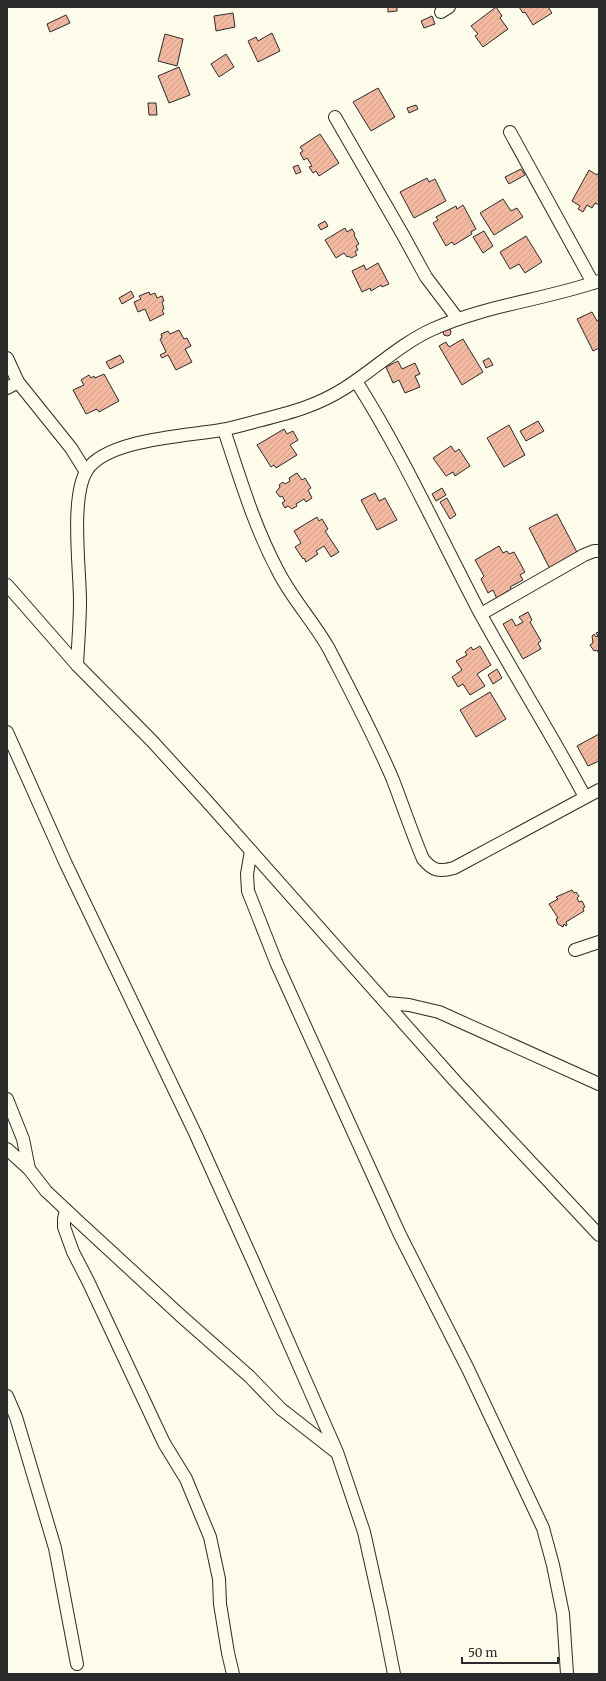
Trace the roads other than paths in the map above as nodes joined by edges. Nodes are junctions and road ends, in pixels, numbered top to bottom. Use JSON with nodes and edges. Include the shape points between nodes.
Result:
{"nodes":[{"id":1,"x":335,"y":117,"type":"dead end"},
{"id":2,"x":510,"y":132,"type":"dead end"},
{"id":3,"x":596,"y":282,"type":"edge"},
{"id":4,"x":457,"y":318,"type":"junction"},
{"id":5,"x":7,"y":358,"type":"edge"},
{"id":6,"x":356,"y":381,"type":"junction"},
{"id":7,"x":18,"y":382,"type":"junction"},
{"id":8,"x":7,"y":388,"type":"edge"},
{"id":9,"x":224,"y":430,"type":"junction"},
{"id":10,"x":86,"y":472,"type":"junction"},
{"id":11,"x":599,"y":551,"type":"edge"},
{"id":12,"x":7,"y":585,"type":"edge"},
{"id":13,"x":481,"y":614,"type":"junction"},
{"id":14,"x":77,"y":665,"type":"junction"},
{"id":15,"x":7,"y":732,"type":"edge"},
{"id":16,"x":599,"y":790,"type":"edge"},
{"id":17,"x":585,"y":798,"type":"junction"},
{"id":18,"x":251,"y":851,"type":"junction"},
{"id":19,"x":599,"y":942,"type":"edge"},
{"id":20,"x":575,"y":950,"type":"dead end"},
{"id":21,"x":388,"y":1003,"type":"junction"},
{"id":22,"x":599,"y":1084,"type":"edge"},
{"id":23,"x":7,"y":1099,"type":"edge"},
{"id":24,"x":7,"y":1150,"type":"edge"},
{"id":25,"x":29,"y":1169,"type":"junction"},
{"id":26,"x":66,"y":1210,"type":"junction"},
{"id":27,"x":599,"y":1235,"type":"edge"},
{"id":28,"x":7,"y":1396,"type":"edge"},
{"id":29,"x":337,"y":1452,"type":"junction"},
{"id":30,"x":77,"y":1664,"type":"dead end"},
{"id":31,"x":233,"y":1674,"type":"edge"},
{"id":32,"x":394,"y":1674,"type":"edge"},
{"id":33,"x":566,"y":1674,"type":"edge"}],
"edges":[{"from":1,"to":4,"type":"street","via":[[426,277]]},
{"from":2,"to":3,"type":"street"},
{"from":3,"to":4,"type":"street"},
{"from":4,"to":6,"type":"street","via":[[398,348]]},
{"from":5,"to":7,"type":"street"},
{"from":6,"to":9,"type":"street","via":[[308,407]]},
{"from":6,"to":13,"type":"street","via":[[382,424]]},
{"from":7,"to":8,"type":"street"},
{"from":7,"to":10,"type":"street","via":[[71,448]]},
{"from":9,"to":10,"type":"street","via":[[138,443],[101,457]]},
{"from":9,"to":17,"type":"street","via":[[263,542],[287,587],[328,647],[392,780],[423,859],[429,867],[444,871],[454,868]]},
{"from":10,"to":14,"type":"street","via":[[79,502],[77,538],[80,602]]},
{"from":11,"to":13,"type":"street","via":[[584,555]]},
{"from":12,"to":14,"type":"street"},
{"from":13,"to":17,"type":"street","via":[[559,747]]},
{"from":14,"to":18,"type":"street","via":[[152,742]]},
{"from":15,"to":29,"type":"street","via":[[66,864],[249,1252]]},
{"from":16,"to":17,"type":"street"},
{"from":18,"to":21,"type":"street"},
{"from":18,"to":33,"type":"street","via":[[247,874],[248,891],[276,962],[400,1235],[468,1369],[542,1528],[563,1614]]},
{"from":19,"to":20,"type":"street"},
{"from":21,"to":22,"type":"street","via":[[439,1012]]},
{"from":21,"to":27,"type":"street","via":[[455,1081]]},
{"from":23,"to":25,"type":"street","via":[[23,1139]]},
{"from":24,"to":25,"type":"street"},
{"from":25,"to":26,"type":"street","via":[[46,1191]]},
{"from":26,"to":29,"type":"street","via":[[249,1376],[281,1409]]},
{"from":26,"to":31,"type":"street","via":[[64,1227],[73,1252],[164,1443],[186,1479],[210,1537]]},
{"from":28,"to":30,"type":"street","via":[[16,1417],[55,1548]]},
{"from":29,"to":32,"type":"street","via":[[364,1532]]}]}
